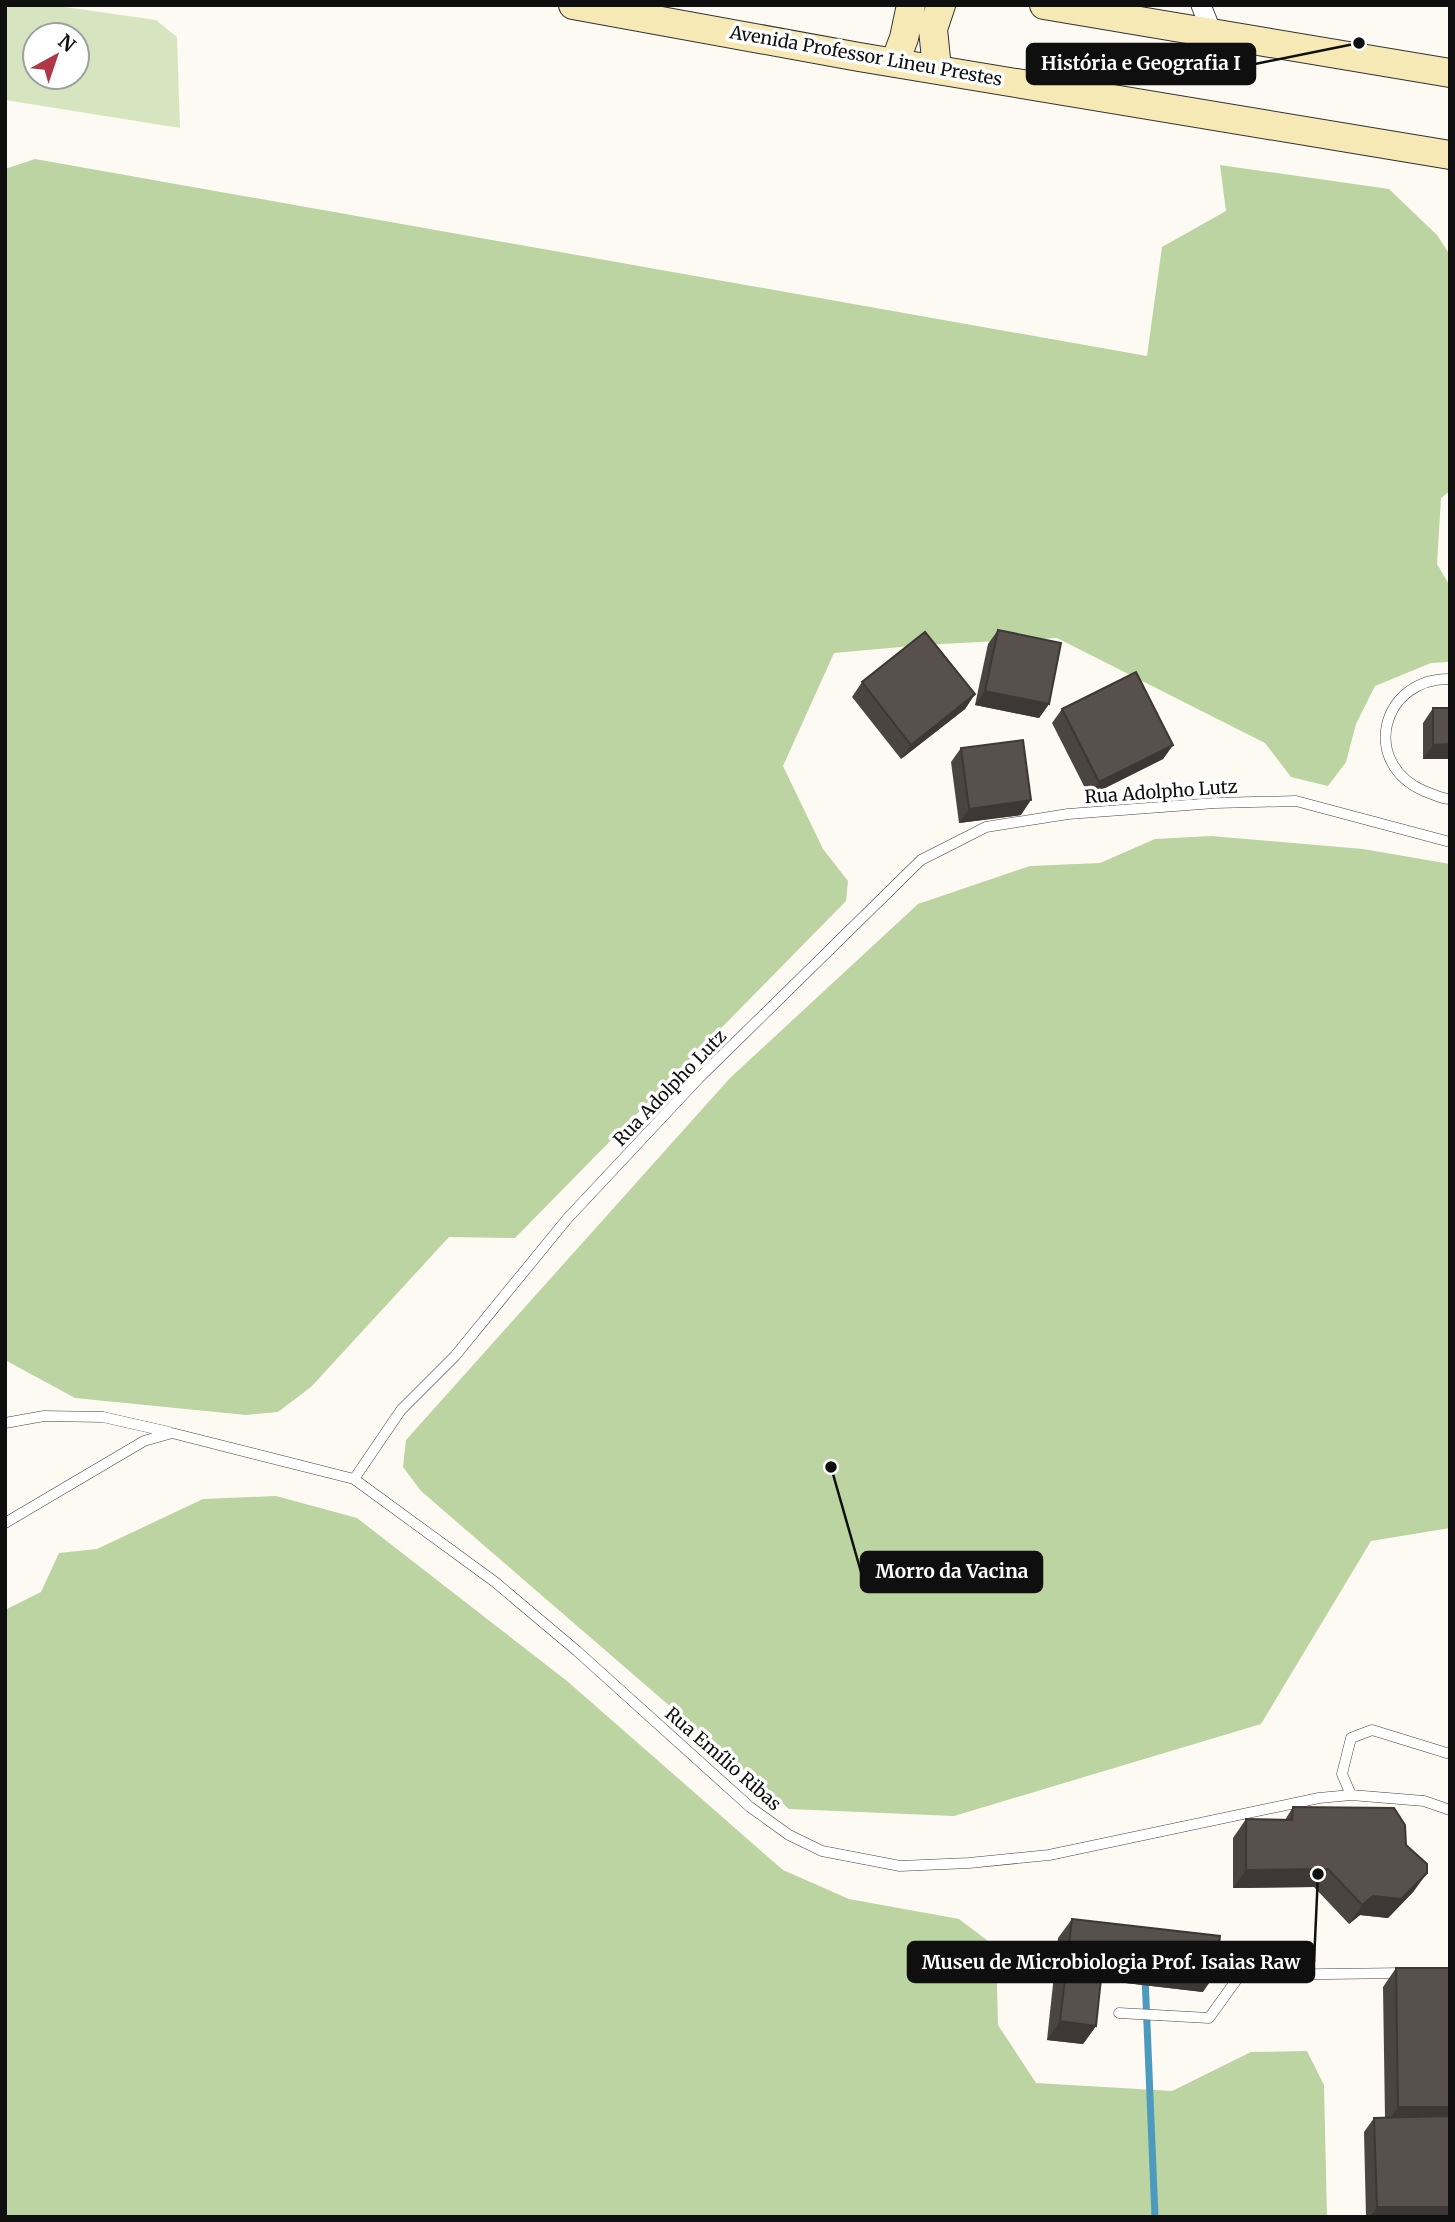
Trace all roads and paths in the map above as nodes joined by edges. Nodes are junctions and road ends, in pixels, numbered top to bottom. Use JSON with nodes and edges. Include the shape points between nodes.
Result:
{"nodes":[{"id":1,"x":573,"y":5,"type":"edge"},
{"id":2,"x":911,"y":5,"type":"edge"},
{"id":3,"x":941,"y":5,"type":"edge"},
{"id":4,"x":1044,"y":5,"type":"edge"},
{"id":5,"x":1201,"y":5,"type":"edge"},
{"id":6,"x":1212,"y":33,"type":"junction"},
{"id":7,"x":895,"y":62,"type":"junction"},
{"id":8,"x":937,"y":69,"type":"junction"},
{"id":9,"x":1450,"y":73,"type":"edge"},
{"id":10,"x":1450,"y":155,"type":"edge"},
{"id":11,"x":1450,"y":679,"type":"edge"},
{"id":12,"x":1450,"y":799,"type":"edge"},
{"id":13,"x":1450,"y":842,"type":"edge"},
{"id":14,"x":5,"y":1423,"type":"edge"},
{"id":15,"x":172,"y":1433,"type":"junction"},
{"id":16,"x":354,"y":1479,"type":"junction"},
{"id":17,"x":5,"y":1523,"type":"edge"},
{"id":18,"x":1450,"y":1754,"type":"edge"},
{"id":19,"x":1351,"y":1795,"type":"junction"},
{"id":20,"x":1450,"y":1810,"type":"edge"},
{"id":21,"x":1422,"y":1972,"type":"edge"},
{"id":22,"x":1119,"y":2013,"type":"dead end"}],
"edges":[{"from":1,"to":7,"type":"main road","name":"Avenida Professor Lineu Prestes"},
{"from":2,"to":7,"type":"main road"},
{"from":3,"to":8,"type":"main road","via":[[933,29]]},
{"from":4,"to":6,"type":"main road"},
{"from":5,"to":6,"type":"street"},
{"from":6,"to":9,"type":"main road"},
{"from":7,"to":8,"type":"main road","name":"Avenida Professor Lineu Prestes"},
{"from":8,"to":10,"type":"main road","name":"Avenida Professor Lineu Prestes"},
{"from":11,"to":12,"type":"lane","via":[[1438,678],[1401,696],[1388,716],[1385,735],[1400,776],[1417,788]]},
{"from":13,"to":16,"type":"lane","name":"Rua Adolpho Lutz","via":[[1296,801],[1215,803],[1068,814],[986,827],[921,860],[699,1078],[567,1219],[455,1356],[401,1410]]},
{"from":14,"to":15,"type":"lane","via":[[44,1416],[103,1417]]},
{"from":15,"to":16,"type":"lane"},
{"from":15,"to":17,"type":"lane","via":[[144,1441]]},
{"from":16,"to":19,"type":"lane","name":"Rua Emílio Ribas","via":[[495,1581],[750,1807],[789,1835],[822,1851],[900,1866],[1049,1855]]},
{"from":18,"to":19,"type":"lane","via":[[1372,1730],[1351,1738],[1342,1774]]},
{"from":19,"to":20,"type":"lane","name":"Rua Emílio Ribas","via":[[1424,1801]]},
{"from":21,"to":22,"type":"lane","via":[[1240,1975],[1209,2018]]}]}
